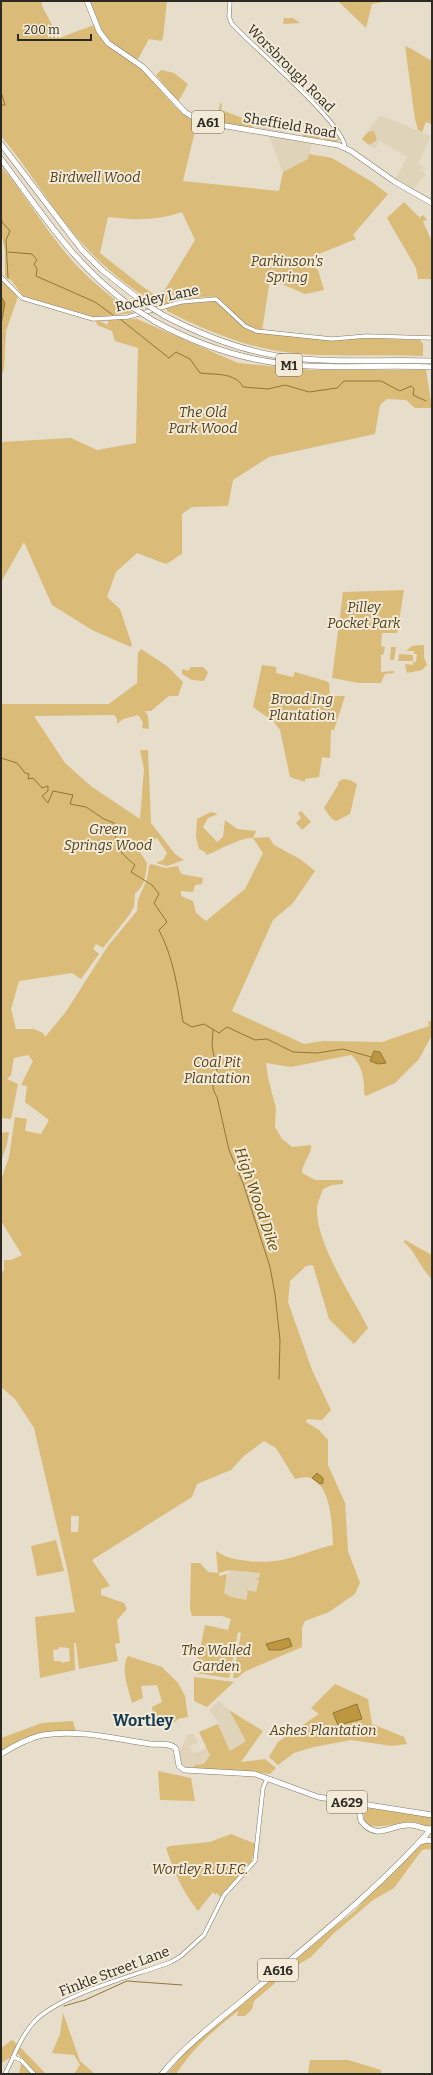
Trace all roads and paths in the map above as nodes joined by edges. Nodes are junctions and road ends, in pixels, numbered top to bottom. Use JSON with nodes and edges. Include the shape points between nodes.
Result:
{"nodes":[{"id":1,"x":87,"y":1,"type":"edge"},
{"id":2,"x":230,"y":1,"type":"edge"},
{"id":3,"x":1,"y":144,"type":"edge"},
{"id":4,"x":344,"y":148,"type":"junction"},
{"id":5,"x":1,"y":159,"type":"edge"},
{"id":6,"x":432,"y":203,"type":"edge"},
{"id":7,"x":1,"y":277,"type":"edge"},
{"id":8,"x":432,"y":338,"type":"edge"},
{"id":9,"x":432,"y":361,"type":"edge"},
{"id":10,"x":432,"y":367,"type":"edge"},
{"id":11,"x":1,"y":1754,"type":"edge"},
{"id":12,"x":258,"y":1775,"type":"junction"},
{"id":13,"x":267,"y":1779,"type":"junction"},
{"id":14,"x":264,"y":1784,"type":"junction"},
{"id":15,"x":358,"y":1804,"type":"junction"},
{"id":16,"x":370,"y":1806,"type":"junction"},
{"id":17,"x":431,"y":1814,"type":"edge"},
{"id":18,"x":360,"y":1817,"type":"junction"},
{"id":19,"x":416,"y":1826,"type":"junction"},
{"id":20,"x":432,"y":1829,"type":"edge"},
{"id":21,"x":432,"y":1832,"type":"edge"},
{"id":22,"x":432,"y":1841,"type":"edge"},
{"id":23,"x":419,"y":1842,"type":"junction"},
{"id":24,"x":409,"y":1853,"type":"junction"},
{"id":25,"x":13,"y":2057,"type":"junction"},
{"id":26,"x":5,"y":2074,"type":"edge"},
{"id":27,"x":34,"y":2074,"type":"edge"},
{"id":28,"x":162,"y":2074,"type":"edge"}],
"edges":[{"from":1,"to":4,"type":"highway","name":"Sheffield Road","number":"A61","via":[[104,38],[143,67],[190,116],[214,124]]},
{"from":2,"to":4,"type":"street","name":"Worsbrough Road","via":[[230,21],[319,110],[344,141]]},
{"from":3,"to":9,"type":"highway","number":"M1","bridge":true,"via":[[82,250],[144,303],[196,332],[222,342],[278,356],[327,360]]},
{"from":4,"to":6,"type":"highway","name":"Sheffield Road","number":"A61"},
{"from":5,"to":10,"type":"highway","number":"M1","bridge":true,"via":[[73,255],[108,289],[154,321],[206,345],[271,362],[307,366]]},
{"from":7,"to":8,"type":"street","name":"Rockley Lane","via":[[26,300],[93,319],[135,316],[181,302],[213,298],[221,302],[245,326],[256,331],[332,339],[367,336]]},
{"from":11,"to":12,"type":"highway","number":"A629","via":[[32,1738],[52,1734],[97,1736],[175,1747],[179,1766],[184,1770]]},
{"from":12,"to":13,"type":"highway","number":"A629"},
{"from":12,"to":14,"type":"street"},
{"from":13,"to":14,"type":"street","name":"Finkle Street Lane"},
{"from":13,"to":15,"type":"highway","number":"A629","via":[[307,1794]]},
{"from":14,"to":25,"type":"street","name":"Finkle Street Lane","via":[[255,1861],[224,1895],[204,1935],[171,1962],[83,1994],[48,2010],[31,2025]]},
{"from":15,"to":16,"type":"highway","number":"A629"},
{"from":15,"to":18,"type":"highway","number":"A629"},
{"from":16,"to":17,"type":"highway","number":"A629"},
{"from":16,"to":18,"type":"highway","number":"A629","via":[[364,1809]]},
{"from":18,"to":19,"type":"highway","number":"A629","via":[[364,1825],[377,1831],[408,1824]]},
{"from":19,"to":20,"type":"highway","number":"A629"},
{"from":19,"to":24,"type":"highway","via":[[420,1831],[420,1837]]},
{"from":20,"to":23,"type":"highway","number":"A616"},
{"from":21,"to":22,"type":"highway"},
{"from":22,"to":23,"type":"highway"},
{"from":23,"to":24,"type":"highway","number":"A616"},
{"from":24,"to":28,"type":"highway","number":"A616","via":[[326,1930],[196,2038]]},
{"from":25,"to":26,"type":"street","name":"Finkle Street Lane"},
{"from":25,"to":27,"type":"street","via":[[21,2060]]}]}
